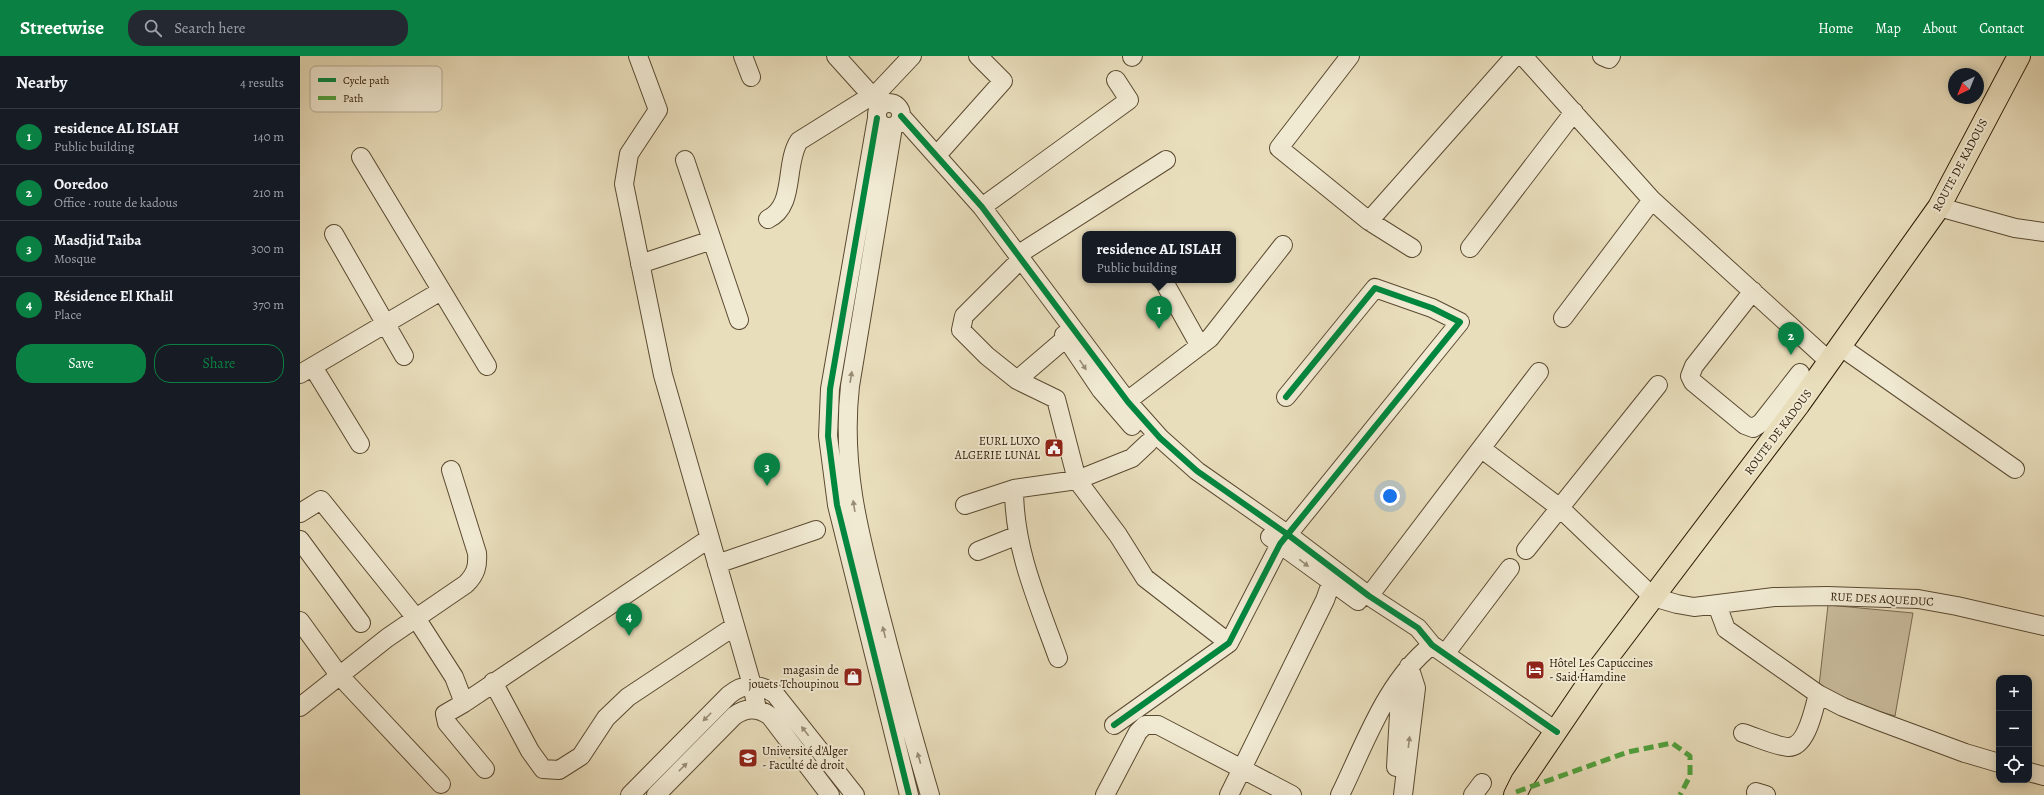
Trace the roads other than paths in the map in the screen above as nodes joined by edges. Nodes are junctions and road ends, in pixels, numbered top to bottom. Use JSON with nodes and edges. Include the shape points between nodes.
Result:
{"nodes":[{"id":1,"x":638,"y":56,"type":"edge"},
{"id":2,"x":743,"y":56,"type":"edge"},
{"id":3,"x":836,"y":56,"type":"edge"},
{"id":4,"x":849,"y":56,"type":"edge"},
{"id":5,"x":912,"y":56,"type":"edge"},
{"id":6,"x":978,"y":56,"type":"edge"},
{"id":7,"x":1350,"y":56,"type":"edge"},
{"id":8,"x":1515,"y":56,"type":"edge"},
{"id":9,"x":1523,"y":56,"type":"edge"},
{"id":10,"x":1602,"y":56,"type":"edge"},
{"id":11,"x":1611,"y":56,"type":"edge"},
{"id":12,"x":2018,"y":56,"type":"edge"},
{"id":13,"x":751,"y":77,"type":"dead end"},
{"id":14,"x":1116,"y":80,"type":"dead end"},
{"id":15,"x":886,"y":110,"type":"junction"},
{"id":16,"x":1574,"y":112,"type":"junction"},
{"id":17,"x":937,"y":155,"type":"junction"},
{"id":18,"x":361,"y":158,"type":"dead end"},
{"id":19,"x":685,"y":160,"type":"dead end"},
{"id":20,"x":1166,"y":160,"type":"dead end"},
{"id":21,"x":1652,"y":200,"type":"junction"},
{"id":22,"x":982,"y":207,"type":"junction"},
{"id":23,"x":1939,"y":207,"type":"junction"},
{"id":24,"x":768,"y":219,"type":"dead end"},
{"id":25,"x":1369,"y":221,"type":"junction"},
{"id":26,"x":2044,"y":232,"type":"edge"},
{"id":27,"x":334,"y":234,"type":"dead end"},
{"id":28,"x":712,"y":240,"type":"junction"},
{"id":29,"x":1283,"y":245,"type":"dead end"},
{"id":30,"x":1412,"y":248,"type":"dead end"},
{"id":31,"x":1470,"y":248,"type":"dead end"},
{"id":32,"x":1016,"y":260,"type":"junction"},
{"id":33,"x":640,"y":264,"type":"junction"},
{"id":34,"x":1165,"y":283,"type":"edge"},
{"id":35,"x":1753,"y":291,"type":"junction"},
{"id":36,"x":441,"y":292,"type":"junction"},
{"id":37,"x":1562,"y":318,"type":"dead end"},
{"id":38,"x":739,"y":320,"type":"dead end"},
{"id":39,"x":386,"y":325,"type":"junction"},
{"id":40,"x":1066,"y":338,"type":"junction"},
{"id":41,"x":1200,"y":346,"type":"junction"},
{"id":42,"x":1835,"y":355,"type":"junction"},
{"id":43,"x":404,"y":356,"type":"dead end"},
{"id":44,"x":487,"y":366,"type":"dead end"},
{"id":45,"x":307,"y":370,"type":"edge"},
{"id":46,"x":1539,"y":372,"type":"dead end"},
{"id":47,"x":1800,"y":373,"type":"dead end"},
{"id":48,"x":1017,"y":380,"type":"junction"},
{"id":49,"x":1658,"y":385,"type":"dead end"},
{"id":50,"x":1286,"y":397,"type":"dead end"},
{"id":51,"x":1122,"y":405,"type":"junction"},
{"id":52,"x":1148,"y":443,"type":"junction"},
{"id":53,"x":360,"y":444,"type":"dead end"},
{"id":54,"x":1482,"y":449,"type":"junction"},
{"id":55,"x":2015,"y":469,"type":"dead end"},
{"id":56,"x":451,"y":470,"type":"dead end"},
{"id":57,"x":1077,"y":480,"type":"junction"},
{"id":58,"x":1014,"y":489,"type":"junction"},
{"id":59,"x":965,"y":505,"type":"dead end"},
{"id":60,"x":1560,"y":508,"type":"junction"},
{"id":61,"x":300,"y":513,"type":"edge"},
{"id":62,"x":816,"y":530,"type":"dead end"},
{"id":63,"x":1018,"y":535,"type":"junction"},
{"id":64,"x":710,"y":538,"type":"junction"},
{"id":65,"x":1283,"y":539,"type":"junction"},
{"id":66,"x":300,"y":540,"type":"edge"},
{"id":67,"x":1526,"y":550,"type":"dead end"},
{"id":68,"x":978,"y":551,"type":"dead end"},
{"id":69,"x":717,"y":564,"type":"junction"},
{"id":70,"x":1510,"y":568,"type":"dead end"},
{"id":71,"x":1331,"y":583,"type":"junction"},
{"id":72,"x":1370,"y":596,"type":"junction"},
{"id":73,"x":1653,"y":597,"type":"junction"},
{"id":74,"x":1717,"y":605,"type":"junction"},
{"id":75,"x":416,"y":618,"type":"junction"},
{"id":76,"x":300,"y":621,"type":"edge"},
{"id":77,"x":361,"y":623,"type":"dead end"},
{"id":78,"x":735,"y":626,"type":"junction"},
{"id":79,"x":2044,"y":626,"type":"edge"},
{"id":80,"x":1230,"y":643,"type":"junction"},
{"id":81,"x":1439,"y":650,"type":"junction"},
{"id":82,"x":1058,"y":658,"type":"dead end"},
{"id":83,"x":1406,"y":670,"type":"junction"},
{"id":84,"x":340,"y":674,"type":"junction"},
{"id":85,"x":492,"y":682,"type":"junction"},
{"id":86,"x":752,"y":685,"type":"junction"},
{"id":87,"x":1818,"y":694,"type":"junction"},
{"id":88,"x":464,"y":703,"type":"junction"},
{"id":89,"x":300,"y":707,"type":"edge"},
{"id":90,"x":757,"y":709,"type":"junction"},
{"id":91,"x":1114,"y":724,"type":"dead end"},
{"id":92,"x":1557,"y":732,"type":"junction"},
{"id":93,"x":1743,"y":733,"type":"dead end"},
{"id":94,"x":1996,"y":762,"type":"edge"},
{"id":95,"x":485,"y":770,"type":"dead end"},
{"id":96,"x":1241,"y":770,"type":"junction"},
{"id":97,"x":2032,"y":773,"type":"edge"},
{"id":98,"x":2044,"y":776,"type":"edge"},
{"id":99,"x":441,"y":784,"type":"dead end"},
{"id":100,"x":630,"y":795,"type":"edge"},
{"id":101,"x":656,"y":795,"type":"edge"},
{"id":102,"x":830,"y":795,"type":"edge"},
{"id":103,"x":855,"y":795,"type":"edge"},
{"id":104,"x":909,"y":795,"type":"edge"},
{"id":105,"x":930,"y":795,"type":"edge"},
{"id":106,"x":1105,"y":795,"type":"edge"},
{"id":107,"x":1229,"y":795,"type":"edge"},
{"id":108,"x":1292,"y":795,"type":"edge"},
{"id":109,"x":1340,"y":795,"type":"edge"},
{"id":110,"x":1394,"y":795,"type":"edge"},
{"id":111,"x":1403,"y":795,"type":"edge"},
{"id":112,"x":1515,"y":795,"type":"edge"}],
"edges":[{"from":1,"to":33,"type":"street","via":[[658,110],[629,154],[624,184]]},
{"from":2,"to":13,"type":"street"},
{"from":3,"to":15,"type":"street"},
{"from":4,"to":15,"type":"street"},
{"from":5,"to":15,"type":"street"},
{"from":6,"to":17,"type":"street","via":[[1003,81]]},
{"from":7,"to":25,"type":"street","via":[[1278,148]]},
{"from":8,"to":25,"type":"street"},
{"from":9,"to":16,"type":"street"},
{"from":10,"to":11,"type":"street","via":[[1608,59]]},
{"from":12,"to":23,"type":"main road","name":"ROUTE DE KADOUS"},
{"from":14,"to":22,"type":"street","via":[[1129,100]]},
{"from":15,"to":17,"type":"street"},
{"from":15,"to":24,"type":"street","via":[[799,141],[793,153],[784,203],[778,213]]},
{"from":15,"to":32,"type":"street"},
{"from":15,"to":104,"type":"street","via":[[830,389],[828,436],[837,505]]},
{"from":105,"to":15,"type":"street","one_way":true,"via":[[900,695],[857,527],[847,441],[850,386]]},
{"from":16,"to":21,"type":"street"},
{"from":16,"to":31,"type":"street"},
{"from":17,"to":22,"type":"street"},
{"from":18,"to":36,"type":"street"},
{"from":19,"to":28,"type":"street"},
{"from":20,"to":32,"type":"street"},
{"from":21,"to":35,"type":"street"},
{"from":21,"to":37,"type":"street"},
{"from":22,"to":32,"type":"street"},
{"from":23,"to":26,"type":"street","via":[[2015,228]]},
{"from":23,"to":42,"type":"main road","name":"ROUTE DE KADOUS"},
{"from":25,"to":30,"type":"street"},
{"from":27,"to":39,"type":"street"},
{"from":28,"to":33,"type":"street"},
{"from":28,"to":38,"type":"street"},
{"from":29,"to":41,"type":"street","via":[[1218,329]]},
{"from":32,"to":40,"type":"street"},
{"from":32,"to":48,"type":"street","via":[[964,316],[961,330],[987,356]]},
{"from":32,"to":51,"type":"street"},
{"from":33,"to":64,"type":"street","via":[[663,375]]},
{"from":34,"to":41,"type":"street"},
{"from":35,"to":42,"type":"street"},
{"from":35,"to":47,"type":"street","via":[[1694,366],[1690,376],[1693,382],[1745,425],[1753,428],[1761,423]]},
{"from":36,"to":39,"type":"street"},
{"from":36,"to":44,"type":"street"},
{"from":39,"to":43,"type":"street"},
{"from":39,"to":45,"type":"street"},
{"from":40,"to":48,"type":"street"},
{"from":40,"to":51,"type":"street","one_way":true,"via":[[1084,367]]},
{"from":41,"to":51,"type":"street"},
{"from":42,"to":55,"type":"street"},
{"from":42,"to":73,"type":"main road","name":"ROUTE DE KADOUS"},
{"from":45,"to":53,"type":"street"},
{"from":46,"to":54,"type":"street"},
{"from":48,"to":57,"type":"street","via":[[1056,399]]},
{"from":49,"to":60,"type":"street"},
{"from":50,"to":65,"type":"street","via":[[1375,288],[1432,308],[1460,322]]},
{"from":51,"to":52,"type":"street"},
{"from":51,"to":65,"type":"street","via":[[1192,467]]},
{"from":52,"to":57,"type":"street","via":[[1132,458]]},
{"from":52,"to":65,"type":"street","via":[[1194,482]]},
{"from":54,"to":60,"type":"street"},
{"from":54,"to":72,"type":"street"},
{"from":56,"to":75,"type":"street","via":[[477,552],[476,573],[466,584]]},
{"from":57,"to":58,"type":"street"},
{"from":57,"to":80,"type":"street","via":[[1118,535],[1145,578]]},
{"from":58,"to":59,"type":"street"},
{"from":58,"to":63,"type":"street"},
{"from":60,"to":67,"type":"street"},
{"from":60,"to":73,"type":"street"},
{"from":61,"to":75,"type":"street","via":[[321,500]]},
{"from":62,"to":69,"type":"street"},
{"from":63,"to":68,"type":"street"},
{"from":63,"to":82,"type":"street","via":[[1023,562]]},
{"from":64,"to":69,"type":"street"},
{"from":64,"to":85,"type":"street"},
{"from":65,"to":71,"type":"street","one_way":true},
{"from":65,"to":72,"type":"street"},
{"from":65,"to":80,"type":"street"},
{"from":66,"to":77,"type":"street"},
{"from":69,"to":78,"type":"street"},
{"from":70,"to":81,"type":"street"},
{"from":71,"to":81,"type":"street","via":[[1412,638]]},
{"from":71,"to":96,"type":"street"},
{"from":72,"to":81,"type":"street","via":[[1418,628]]},
{"from":73,"to":74,"type":"street","name":"RUE DES AQUEDUC","via":[[1688,606]]},
{"from":73,"to":92,"type":"main road","name":"ROUTE DE KADOUS","via":[[1594,675]]},
{"from":74,"to":79,"type":"street","name":"RUE DES AQUEDUC","via":[[1774,597],[1918,599]]},
{"from":74,"to":87,"type":"street","via":[[1726,629]]},
{"from":75,"to":84,"type":"street"},
{"from":75,"to":88,"type":"street","via":[[454,677]]},
{"from":76,"to":84,"type":"street"},
{"from":78,"to":85,"type":"street","via":[[628,697],[606,718],[580,756],[559,770],[543,769],[530,751]]},
{"from":78,"to":86,"type":"street"},
{"from":80,"to":91,"type":"street"},
{"from":81,"to":83,"type":"street"},
{"from":81,"to":92,"type":"street"},
{"from":83,"to":109,"type":"street","via":[[1391,691]]},
{"from":83,"to":110,"type":"street","via":[[1398,717]]},
{"from":111,"to":83,"type":"street","one_way":true,"via":[[1416,688]]},
{"from":84,"to":89,"type":"street","via":[[324,690]]},
{"from":84,"to":99,"type":"street"},
{"from":85,"to":88,"type":"street"},
{"from":86,"to":90,"type":"street"},
{"from":86,"to":100,"type":"street","one_way":true,"via":[[740,688],[729,695]]},
{"from":103,"to":86,"type":"street","one_way":true,"via":[[775,694]]},
{"from":87,"to":93,"type":"street","via":[[1805,736],[1798,744],[1788,747]]},
{"from":87,"to":94,"type":"street","via":[[1843,708],[1869,718]]},
{"from":88,"to":95,"type":"street","via":[[445,714],[447,723]]},
{"from":101,"to":90,"type":"street","one_way":true,"via":[[734,716],[746,709]]},
{"from":90,"to":102,"type":"street","via":[[770,716]]},
{"from":92,"to":112,"type":"main road","name":"ROUTE DE KADOUS"},
{"from":96,"to":106,"type":"street","via":[[1158,725],[1145,725],[1138,732]]},
{"from":96,"to":107,"type":"street"},
{"from":96,"to":108,"type":"street"},
{"from":97,"to":98,"type":"street"}]}
